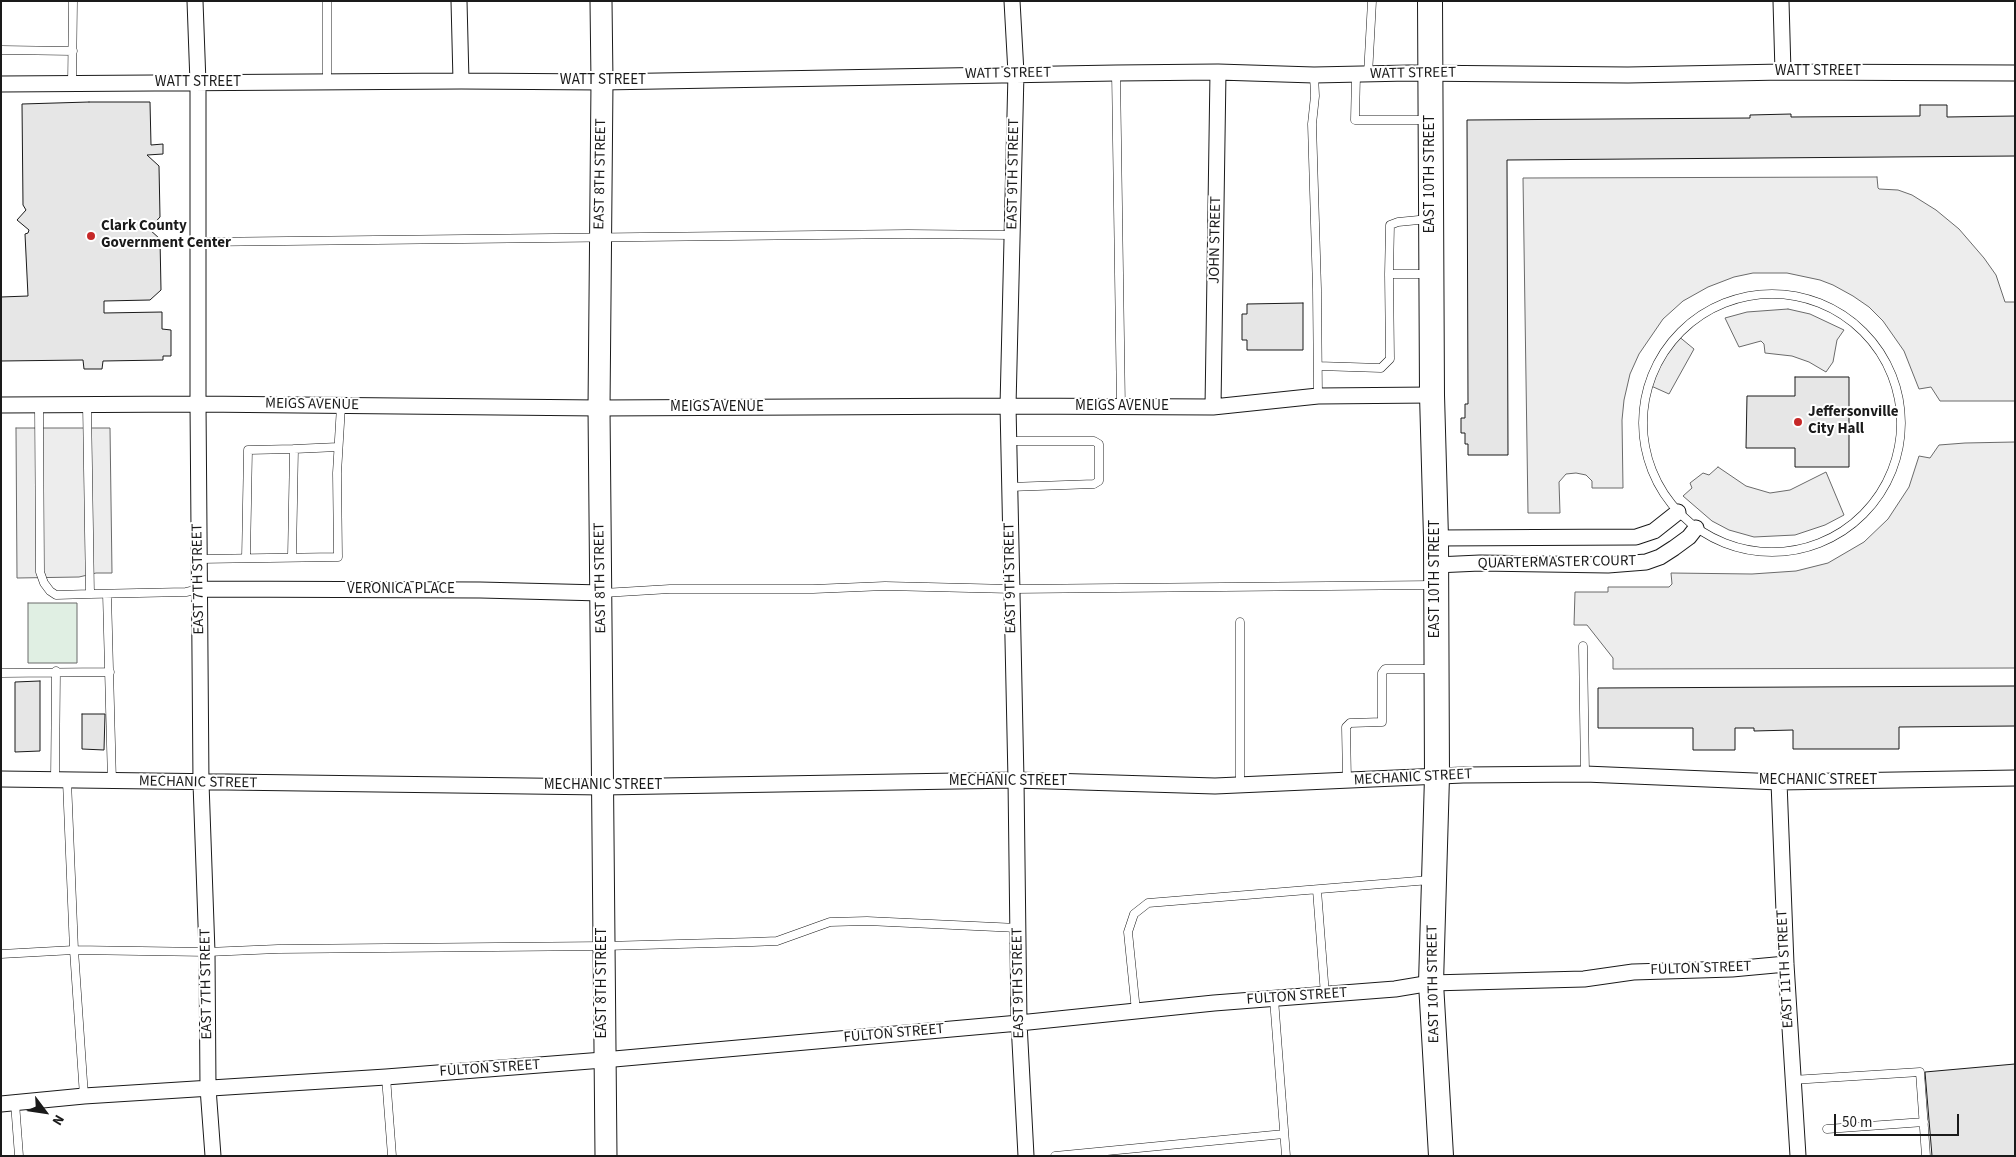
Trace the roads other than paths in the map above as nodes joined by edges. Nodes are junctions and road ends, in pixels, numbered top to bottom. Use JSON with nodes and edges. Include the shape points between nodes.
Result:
{"nodes":[{"id":1,"x":73,"y":1,"type":"edge"},
{"id":2,"x":196,"y":1,"type":"edge"},
{"id":3,"x":327,"y":1,"type":"edge"},
{"id":4,"x":459,"y":1,"type":"edge"},
{"id":5,"x":601,"y":1,"type":"edge"},
{"id":6,"x":1012,"y":1,"type":"edge"},
{"id":7,"x":1372,"y":1,"type":"edge"},
{"id":8,"x":1430,"y":1,"type":"edge"},
{"id":9,"x":1781,"y":1,"type":"edge"},
{"id":10,"x":1,"y":50,"type":"edge"},
{"id":11,"x":73,"y":51,"type":"junction"},
{"id":12,"x":1116,"y":72,"type":"junction"},
{"id":13,"x":1218,"y":72,"type":"junction"},
{"id":14,"x":1783,"y":72,"type":"junction"},
{"id":15,"x":1016,"y":73,"type":"junction"},
{"id":16,"x":1431,"y":73,"type":"junction"},
{"id":17,"x":2015,"y":73,"type":"edge"},
{"id":18,"x":1362,"y":75,"type":"junction"},
{"id":19,"x":1314,"y":76,"type":"junction"},
{"id":20,"x":461,"y":81,"type":"junction"},
{"id":21,"x":327,"y":82,"type":"junction"},
{"id":22,"x":602,"y":82,"type":"junction"},
{"id":23,"x":198,"y":83,"type":"junction"},
{"id":24,"x":1,"y":84,"type":"edge"},
{"id":25,"x":72,"y":84,"type":"junction"},
{"id":26,"x":1431,"y":120,"type":"junction"},
{"id":27,"x":1432,"y":219,"type":"junction"},
{"id":28,"x":1012,"y":235,"type":"junction"},
{"id":29,"x":601,"y":237,"type":"junction"},
{"id":30,"x":198,"y":242,"type":"junction"},
{"id":31,"x":1389,"y":274,"type":"junction"},
{"id":32,"x":1431,"y":274,"type":"junction"},
{"id":33,"x":1318,"y":366,"type":"junction"},
{"id":34,"x":1432,"y":395,"type":"junction"},
{"id":35,"x":1318,"y":396,"type":"junction"},
{"id":36,"x":198,"y":404,"type":"junction"},
{"id":37,"x":87,"y":405,"type":"junction"},
{"id":38,"x":1,"y":406,"type":"edge"},
{"id":39,"x":39,"y":406,"type":"junction"},
{"id":40,"x":341,"y":406,"type":"junction"},
{"id":41,"x":1008,"y":406,"type":"junction"},
{"id":42,"x":1121,"y":407,"type":"junction"},
{"id":43,"x":1213,"y":407,"type":"junction"},
{"id":44,"x":599,"y":408,"type":"junction"},
{"id":45,"x":1008,"y":441,"type":"junction"},
{"id":46,"x":338,"y":447,"type":"junction"},
{"id":47,"x":294,"y":449,"type":"junction"},
{"id":48,"x":1009,"y":487,"type":"junction"},
{"id":49,"x":1678,"y":512,"type":"junction"},
{"id":50,"x":1696,"y":528,"type":"junction"},
{"id":51,"x":1436,"y":538,"type":"junction"},
{"id":52,"x":292,"y":556,"type":"junction"},
{"id":53,"x":246,"y":558,"type":"junction"},
{"id":54,"x":199,"y":559,"type":"junction"},
{"id":55,"x":1436,"y":575,"type":"junction"},
{"id":56,"x":1012,"y":589,"type":"junction"},
{"id":57,"x":200,"y":590,"type":"junction"},
{"id":58,"x":602,"y":593,"type":"junction"},
{"id":59,"x":90,"y":594,"type":"junction"},
{"id":60,"x":107,"y":594,"type":"junction"},
{"id":61,"x":1240,"y":622,"type":"dead end"},
{"id":62,"x":1583,"y":646,"type":"dead end"},
{"id":63,"x":1436,"y":669,"type":"junction"},
{"id":64,"x":56,"y":671,"type":"junction"},
{"id":65,"x":1,"y":672,"type":"edge"},
{"id":66,"x":110,"y":672,"type":"junction"},
{"id":67,"x":1584,"y":774,"type":"junction"},
{"id":68,"x":1437,"y":777,"type":"junction"},
{"id":69,"x":2015,"y":778,"type":"edge"},
{"id":70,"x":1,"y":779,"type":"edge"},
{"id":71,"x":1016,"y":780,"type":"junction"},
{"id":72,"x":61,"y":781,"type":"junction"},
{"id":73,"x":1347,"y":781,"type":"junction"},
{"id":74,"x":112,"y":782,"type":"junction"},
{"id":75,"x":1779,"y":782,"type":"junction"},
{"id":76,"x":201,"y":783,"type":"junction"},
{"id":77,"x":1240,"y":786,"type":"junction"},
{"id":78,"x":603,"y":787,"type":"junction"},
{"id":79,"x":1435,"y":879,"type":"junction"},
{"id":80,"x":1317,"y":890,"type":"junction"},
{"id":81,"x":1018,"y":928,"type":"junction"},
{"id":82,"x":604,"y":946,"type":"junction"},
{"id":83,"x":74,"y":950,"type":"junction"},
{"id":84,"x":207,"y":952,"type":"junction"},
{"id":85,"x":1,"y":954,"type":"edge"},
{"id":86,"x":1786,"y":964,"type":"junction"},
{"id":87,"x":1431,"y":984,"type":"junction"},
{"id":88,"x":1325,"y":995,"type":"junction"},
{"id":89,"x":1274,"y":999,"type":"junction"},
{"id":90,"x":1136,"y":1011,"type":"junction"},
{"id":91,"x":1019,"y":1023,"type":"junction"},
{"id":92,"x":604,"y":1060,"type":"junction"},
{"id":93,"x":386,"y":1077,"type":"junction"},
{"id":94,"x":1792,"y":1080,"type":"junction"},
{"id":95,"x":208,"y":1088,"type":"junction"},
{"id":96,"x":84,"y":1096,"type":"junction"},
{"id":97,"x":8,"y":1104,"type":"edge"},
{"id":98,"x":1924,"y":1122,"type":"junction"},
{"id":99,"x":1827,"y":1128,"type":"dead end"},
{"id":100,"x":1284,"y":1134,"type":"junction"},
{"id":101,"x":19,"y":1156,"type":"edge"},
{"id":102,"x":213,"y":1156,"type":"edge"},
{"id":103,"x":392,"y":1156,"type":"edge"},
{"id":104,"x":606,"y":1156,"type":"edge"},
{"id":105,"x":1026,"y":1156,"type":"edge"},
{"id":106,"x":1055,"y":1156,"type":"edge"},
{"id":107,"x":1286,"y":1156,"type":"edge"},
{"id":108,"x":1441,"y":1156,"type":"edge"},
{"id":109,"x":1798,"y":1156,"type":"edge"},
{"id":110,"x":1926,"y":1156,"type":"edge"}],
"edges":[{"from":1,"to":11,"type":"lane"},
{"from":2,"to":23,"type":"street","name":"EAST 7TH STREET"},
{"from":3,"to":21,"type":"lane"},
{"from":4,"to":20,"type":"street"},
{"from":5,"to":22,"type":"main road","name":"EAST 8TH STREET"},
{"from":6,"to":15,"type":"street","name":"EAST 9TH STREET"},
{"from":7,"to":18,"type":"lane"},
{"from":8,"to":16,"type":"main road","name":"EAST 10TH STREET"},
{"from":9,"to":14,"type":"street"},
{"from":10,"to":11,"type":"lane"},
{"from":11,"to":25,"type":"lane"},
{"from":12,"to":13,"type":"street","name":"WATT STREET"},
{"from":12,"to":15,"type":"street","name":"WATT STREET"},
{"from":12,"to":42,"type":"lane"},
{"from":13,"to":19,"type":"street","name":"WATT STREET"},
{"from":13,"to":43,"type":"street","name":"JOHN STREET"},
{"from":14,"to":16,"type":"street","name":"WATT STREET","via":[[1628,75]]},
{"from":14,"to":17,"type":"street","name":"WATT STREET"},
{"from":15,"to":22,"type":"street","name":"WATT STREET"},
{"from":15,"to":28,"type":"street","name":"EAST 9TH STREET"},
{"from":16,"to":18,"type":"street","name":"WATT STREET"},
{"from":16,"to":26,"type":"main road","name":"EAST 10TH STREET"},
{"from":18,"to":19,"type":"street","name":"WATT STREET"},
{"from":18,"to":26,"type":"lane","via":[[1355,120]]},
{"from":19,"to":33,"type":"lane","via":[[1312,124]]},
{"from":20,"to":21,"type":"street","name":"WATT STREET"},
{"from":20,"to":22,"type":"street","name":"WATT STREET"},
{"from":21,"to":23,"type":"street","name":"WATT STREET"},
{"from":22,"to":29,"type":"main road","name":"EAST 8TH STREET"},
{"from":23,"to":25,"type":"street","name":"WATT STREET"},
{"from":23,"to":30,"type":"street","name":"EAST 7TH STREET"},
{"from":24,"to":25,"type":"street","name":"WATT STREET"},
{"from":26,"to":27,"type":"main road","name":"EAST 10TH STREET"},
{"from":27,"to":31,"type":"lane","via":[[1390,225]]},
{"from":27,"to":32,"type":"main road","name":"EAST 10TH STREET"},
{"from":28,"to":29,"type":"lane"},
{"from":28,"to":41,"type":"street","name":"EAST 9TH STREET"},
{"from":29,"to":30,"type":"lane"},
{"from":29,"to":44,"type":"main road","name":"EAST 8TH STREET"},
{"from":30,"to":36,"type":"street","name":"EAST 7TH STREET"},
{"from":31,"to":32,"type":"lane"},
{"from":31,"to":33,"type":"lane","via":[[1390,359],[1381,368]]},
{"from":32,"to":34,"type":"main road","name":"EAST 10TH STREET"},
{"from":33,"to":35,"type":"lane"},
{"from":34,"to":35,"type":"street","name":"MEIGS AVENUE"},
{"from":34,"to":51,"type":"main road","name":"EAST 10TH STREET"},
{"from":35,"to":43,"type":"street","name":"MEIGS AVENUE"},
{"from":36,"to":37,"type":"street","name":"MEIGS AVENUE"},
{"from":36,"to":40,"type":"street","name":"MEIGS AVENUE"},
{"from":36,"to":54,"type":"street","name":"EAST 7TH STREET"},
{"from":37,"to":39,"type":"street","name":"MEIGS AVENUE"},
{"from":37,"to":59,"type":"lane"},
{"from":38,"to":39,"type":"street","name":"MEIGS AVENUE"},
{"from":39,"to":59,"type":"lane","via":[[40,572],[44,583],[56,595]]},
{"from":40,"to":44,"type":"street","name":"MEIGS AVENUE"},
{"from":40,"to":46,"type":"lane"},
{"from":41,"to":42,"type":"street","name":"MEIGS AVENUE"},
{"from":41,"to":44,"type":"street","name":"MEIGS AVENUE"},
{"from":41,"to":45,"type":"street","name":"EAST 9TH STREET"},
{"from":42,"to":43,"type":"street","name":"MEIGS AVENUE"},
{"from":44,"to":58,"type":"main road","name":"EAST 8TH STREET"},
{"from":45,"to":48,"type":"street","name":"EAST 9TH STREET"},
{"from":45,"to":48,"type":"lane","via":[[1094,440],[1099,444],[1098,481],[1094,484]]},
{"from":46,"to":47,"type":"lane"},
{"from":46,"to":52,"type":"lane","via":[[338,557]]},
{"from":47,"to":52,"type":"lane"},
{"from":47,"to":53,"type":"lane","via":[[248,450]]},
{"from":48,"to":56,"type":"street","name":"EAST 9TH STREET"},
{"from":49,"to":50,"type":"lane"},
{"from":49,"to":50,"type":"lane","via":[[1651,470],[1643,421],[1645,396],[1653,372],[1681,331],[1722,303],[1747,295],[1771,293],[1821,302],[1843,313],[1863,329],[1892,370],[1902,420],[1894,468],[1868,509],[1851,526],[1830,539],[1807,548],[1783,552],[1738,548]]},
{"from":49,"to":51,"type":"street","name":"QUARTERMASTER COURT","via":[[1654,531],[1636,537]]},
{"from":50,"to":55,"type":"street","name":"QUARTERMASTER COURT","via":[[1674,548],[1646,562],[1480,563]]},
{"from":51,"to":55,"type":"main road","name":"EAST 10TH STREET"},
{"from":52,"to":53,"type":"lane"},
{"from":53,"to":54,"type":"lane"},
{"from":54,"to":57,"type":"street","name":"EAST 7TH STREET"},
{"from":55,"to":56,"type":"lane"},
{"from":55,"to":63,"type":"main road","name":"EAST 10TH STREET"},
{"from":56,"to":58,"type":"lane","via":[[885,586]]},
{"from":56,"to":71,"type":"street","name":"EAST 9TH STREET"},
{"from":57,"to":58,"type":"street","name":"VERONICA PLACE"},
{"from":57,"to":60,"type":"lane"},
{"from":57,"to":76,"type":"street","name":"EAST 7TH STREET"},
{"from":58,"to":78,"type":"main road","name":"EAST 8TH STREET"},
{"from":59,"to":60,"type":"lane"},
{"from":60,"to":66,"type":"lane"},
{"from":61,"to":77,"type":"lane"},
{"from":62,"to":67,"type":"lane"},
{"from":63,"to":68,"type":"main road","name":"EAST 10TH STREET"},
{"from":63,"to":73,"type":"lane","via":[[1385,669],[1382,673],[1382,722],[1350,723],[1346,727]]},
{"from":64,"to":65,"type":"lane"},
{"from":64,"to":66,"type":"lane"},
{"from":64,"to":72,"type":"lane"},
{"from":66,"to":74,"type":"lane"},
{"from":67,"to":68,"type":"street","name":"MECHANIC STREET"},
{"from":67,"to":75,"type":"street","name":"MECHANIC STREET"},
{"from":68,"to":73,"type":"street","name":"MECHANIC STREET"},
{"from":68,"to":79,"type":"main road","name":"EAST 10TH STREET"},
{"from":69,"to":75,"type":"street","name":"MECHANIC STREET"},
{"from":70,"to":72,"type":"street","name":"MECHANIC STREET"},
{"from":71,"to":77,"type":"street","name":"MECHANIC STREET"},
{"from":71,"to":78,"type":"street","name":"MECHANIC STREET"},
{"from":71,"to":81,"type":"street","name":"EAST 9TH STREET"},
{"from":72,"to":74,"type":"street","name":"MECHANIC STREET"},
{"from":72,"to":83,"type":"lane"},
{"from":73,"to":77,"type":"street","name":"MECHANIC STREET"},
{"from":74,"to":76,"type":"street","name":"MECHANIC STREET"},
{"from":75,"to":86,"type":"street","name":"EAST 11TH STREET"},
{"from":76,"to":78,"type":"street","name":"MECHANIC STREET"},
{"from":76,"to":84,"type":"street","name":"EAST 7TH STREET"},
{"from":78,"to":82,"type":"main road","name":"EAST 8TH STREET"},
{"from":79,"to":80,"type":"lane"},
{"from":79,"to":87,"type":"main road","name":"EAST 10TH STREET"},
{"from":80,"to":88,"type":"lane"},
{"from":80,"to":90,"type":"lane","via":[[1148,903],[1134,914],[1128,932]]},
{"from":81,"to":82,"type":"lane","via":[[830,922],[777,941]]},
{"from":81,"to":91,"type":"street","name":"EAST 9TH STREET"},
{"from":82,"to":84,"type":"lane"},
{"from":82,"to":92,"type":"main road","name":"EAST 8TH STREET"},
{"from":83,"to":84,"type":"lane"},
{"from":83,"to":85,"type":"lane"},
{"from":83,"to":96,"type":"lane"},
{"from":84,"to":95,"type":"street","name":"EAST 7TH STREET"},
{"from":86,"to":87,"type":"street","name":"FULTON STREET","via":[[1633,972],[1584,979]]},
{"from":86,"to":94,"type":"street","name":"EAST 11TH STREET"},
{"from":87,"to":88,"type":"street","name":"FULTON STREET"},
{"from":87,"to":108,"type":"main road","name":"EAST 10TH STREET"},
{"from":88,"to":89,"type":"street","name":"FULTON STREET"},
{"from":89,"to":90,"type":"street","name":"FULTON STREET"},
{"from":89,"to":100,"type":"lane"},
{"from":90,"to":91,"type":"street","name":"FULTON STREET"},
{"from":91,"to":92,"type":"street","name":"FULTON STREET"},
{"from":91,"to":105,"type":"street","name":"EAST 9TH STREET"},
{"from":92,"to":93,"type":"street","name":"FULTON STREET"},
{"from":92,"to":104,"type":"main road","name":"EAST 8TH STREET"},
{"from":93,"to":95,"type":"street","name":"FULTON STREET"},
{"from":93,"to":103,"type":"lane"},
{"from":94,"to":98,"type":"lane","via":[[1920,1072]]},
{"from":94,"to":109,"type":"street","name":"EAST 11TH STREET"},
{"from":95,"to":96,"type":"street","name":"FULTON STREET"},
{"from":95,"to":102,"type":"street","name":"EAST 7TH STREET"},
{"from":96,"to":97,"type":"street","name":"FULTON STREET"},
{"from":97,"to":101,"type":"lane"},
{"from":98,"to":99,"type":"lane"},
{"from":98,"to":110,"type":"lane"},
{"from":100,"to":106,"type":"lane"},
{"from":100,"to":107,"type":"lane"}]}
